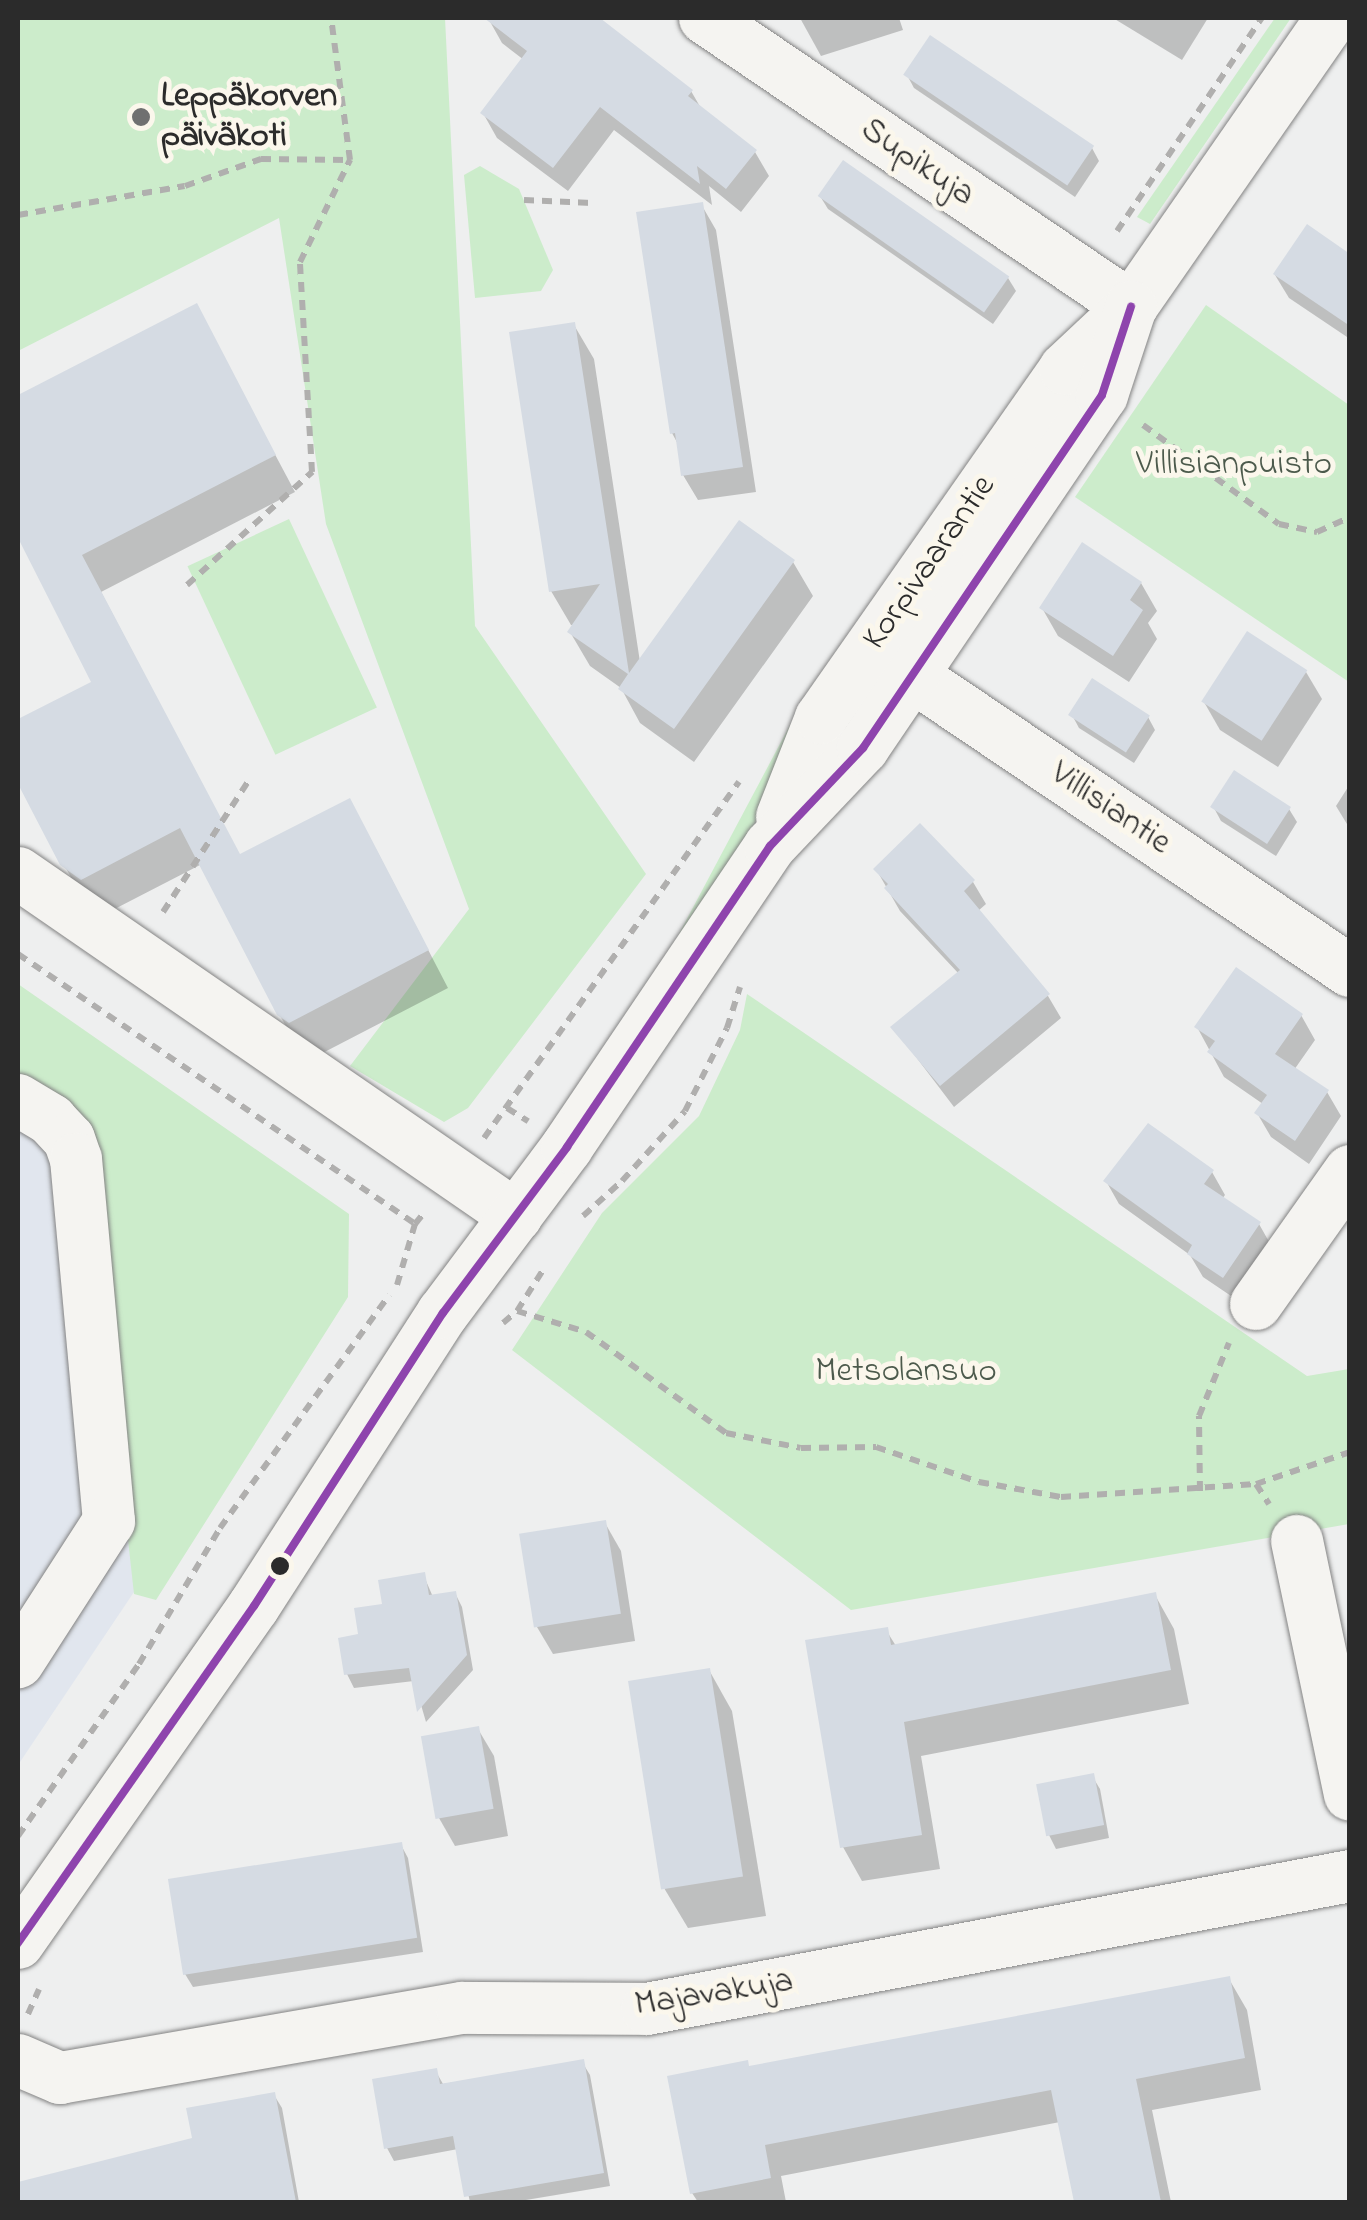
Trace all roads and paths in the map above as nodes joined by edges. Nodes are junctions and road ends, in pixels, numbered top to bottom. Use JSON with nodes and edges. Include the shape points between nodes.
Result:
{"nodes":[{"id":1,"x":331,"y":18,"type":"edge"},
{"id":2,"x":706,"y":18,"type":"edge"},
{"id":3,"x":1262,"y":18,"type":"edge"},
{"id":4,"x":1332,"y":18,"type":"edge"},
{"id":5,"x":350,"y":160,"type":"junction"},
{"id":6,"x":524,"y":200,"type":"dead end"},
{"id":7,"x":592,"y":204,"type":"dead end"},
{"id":8,"x":18,"y":216,"type":"edge"},
{"id":9,"x":1086,"y":276,"type":"junction"},
{"id":10,"x":1131,"y":306,"type":"junction"},
{"id":11,"x":1136,"y":420,"type":"dead end"},
{"id":12,"x":1350,"y":517,"type":"edge"},
{"id":13,"x":187,"y":585,"type":"dead end"},
{"id":14,"x":890,"y":661,"type":"junction"},
{"id":15,"x":750,"y":766,"type":"dead end"},
{"id":16,"x":251,"y":777,"type":"dead end"},
{"id":17,"x":18,"y":873,"type":"edge"},
{"id":18,"x":18,"y":954,"type":"edge"},
{"id":19,"x":135,"y":954,"type":"junction"},
{"id":20,"x":1350,"y":971,"type":"edge"},
{"id":21,"x":99,"y":1009,"type":"junction"},
{"id":22,"x":18,"y":1100,"type":"edge"},
{"id":23,"x":1350,"y":1171,"type":"edge"},
{"id":24,"x":457,"y":1173,"type":"junction"},
{"id":25,"x":516,"y":1216,"type":"junction"},
{"id":26,"x":415,"y":1224,"type":"junction"},
{"id":27,"x":1256,"y":1304,"type":"joint"},
{"id":28,"x":517,"y":1311,"type":"dead end"},
{"id":29,"x":1350,"y":1452,"type":"edge"},
{"id":30,"x":1200,"y":1491,"type":"junction"},
{"id":31,"x":1297,"y":1542,"type":"dead end"},
{"id":32,"x":18,"y":1662,"type":"edge"},
{"id":33,"x":1350,"y":1795,"type":"edge"},
{"id":34,"x":18,"y":1836,"type":"edge"},
{"id":35,"x":1350,"y":1876,"type":"edge"},
{"id":36,"x":18,"y":1943,"type":"edge"},
{"id":37,"x":18,"y":2060,"type":"edge"}],
"edges":[{"from":1,"to":5,"type":"path"},
{"from":2,"to":9,"type":"street","name":"Supikuja"},
{"from":3,"to":9,"type":"path"},
{"from":4,"to":10,"type":"street","name":"Korpivaarantie"},
{"from":5,"to":8,"type":"path","via":[[260,160],[185,186]]},
{"from":5,"to":13,"type":"path","via":[[300,262],[312,472]]},
{"from":6,"to":7,"type":"path"},
{"from":9,"to":10,"type":"street","name":"Supikuja"},
{"from":10,"to":14,"type":"street","name":"Korpivaarantie","via":[[1065,369]]},
{"from":11,"to":12,"type":"path","via":[[1279,524],[1317,532]]},
{"from":14,"to":20,"type":"street","name":"Villisiantie"},
{"from":14,"to":25,"type":"street","name":"Korpivaarantie","via":[[821,718],[770,846]]},
{"from":15,"to":24,"type":"path"},
{"from":16,"to":19,"type":"path"},
{"from":17,"to":19,"type":"street"},
{"from":18,"to":21,"type":"path"},
{"from":19,"to":21,"type":"path"},
{"from":19,"to":24,"type":"street"},
{"from":21,"to":26,"type":"path"},
{"from":22,"to":32,"type":"street","via":[[51,1120],[76,1160],[109,1497],[109,1520]]},
{"from":23,"to":27,"type":"street"},
{"from":24,"to":25,"type":"street"},
{"from":24,"to":26,"type":"path"},
{"from":25,"to":36,"type":"street","name":"Korpivaarantie"},
{"from":26,"to":34,"type":"path","via":[[399,1282],[220,1528],[139,1664]]},
{"from":27,"to":30,"type":"path","via":[[1226,1348],[1199,1416]]},
{"from":28,"to":30,"type":"path","via":[[586,1332],[726,1433],[801,1448],[876,1447],[979,1482],[1061,1497]]},
{"from":29,"to":30,"type":"path","via":[[1256,1484]]},
{"from":31,"to":33,"type":"street"},
{"from":35,"to":37,"type":"street","name":"Majavakuja","via":[[647,2009],[462,2008],[60,2078]]}]}
